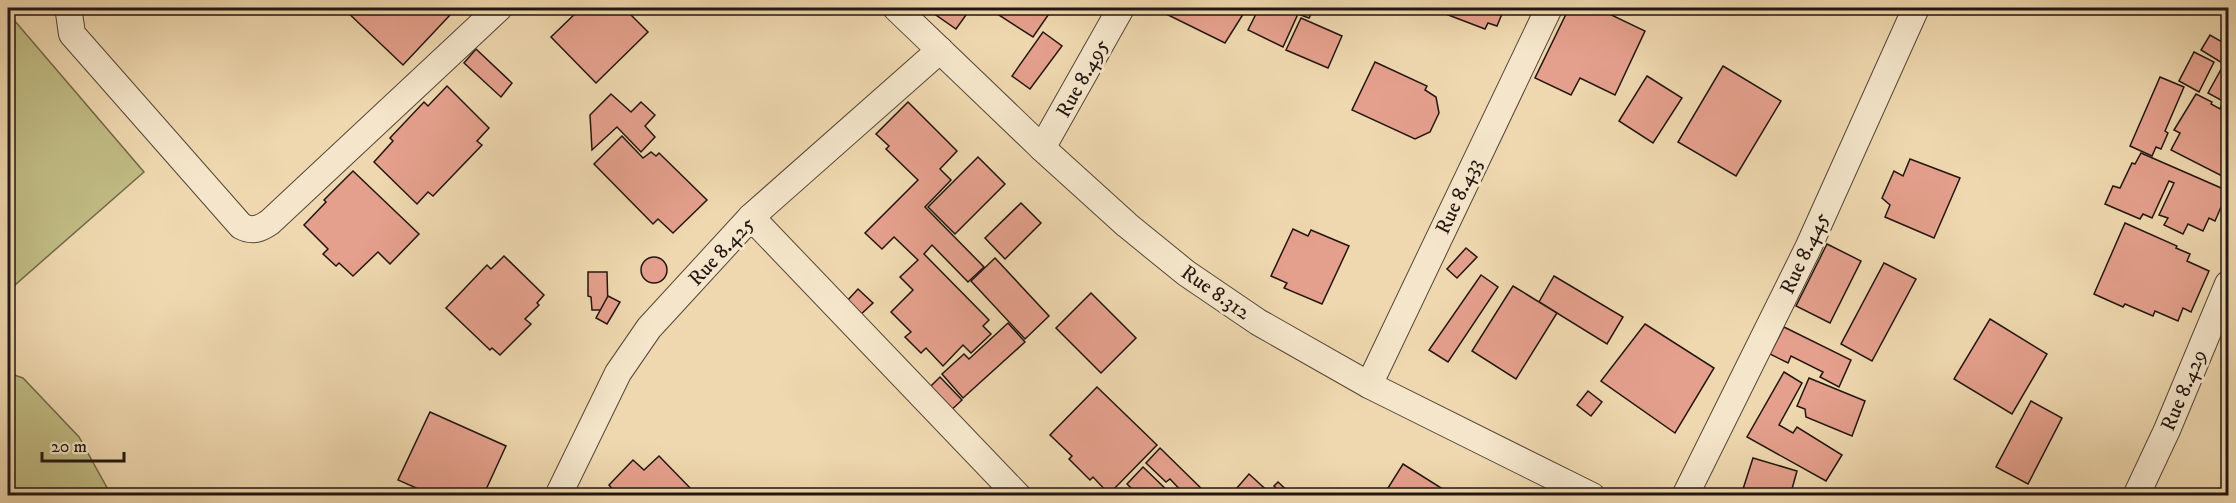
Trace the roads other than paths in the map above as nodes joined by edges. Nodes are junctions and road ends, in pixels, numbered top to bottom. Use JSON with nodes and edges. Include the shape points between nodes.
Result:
{"nodes":[{"id":1,"x":70,"y":8,"type":"edge"},
{"id":2,"x":499,"y":8,"type":"edge"},
{"id":3,"x":896,"y":8,"type":"edge"},
{"id":4,"x":1121,"y":8,"type":"edge"},
{"id":5,"x":1549,"y":8,"type":"edge"},
{"id":6,"x":1916,"y":8,"type":"edge"},
{"id":7,"x":940,"y":50,"type":"junction"},
{"id":8,"x":1042,"y":148,"type":"junction"},
{"id":9,"x":751,"y":217,"type":"junction"},
{"id":10,"x":2229,"y":284,"type":"edge"},
{"id":11,"x":1369,"y":386,"type":"junction"},
{"id":12,"x":558,"y":495,"type":"edge"},
{"id":13,"x":1018,"y":495,"type":"edge"},
{"id":14,"x":1592,"y":495,"type":"edge"},
{"id":15,"x":1685,"y":495,"type":"edge"},
{"id":16,"x":2136,"y":495,"type":"edge"}],
"edges":[{"from":1,"to":2,"type":"street","via":[[72,34],[249,230],[270,222]]},
{"from":3,"to":7,"type":"street","name":"Rue 8.312"},
{"from":4,"to":8,"type":"street","name":"Rue 8.495"},
{"from":5,"to":11,"type":"street","name":"Rue 8.433"},
{"from":6,"to":15,"type":"street","name":"Rue 8.445","via":[[1808,248]]},
{"from":7,"to":8,"type":"street","name":"Rue 8.312"},
{"from":7,"to":9,"type":"street","name":"Rue 8.425"},
{"from":8,"to":11,"type":"street","name":"Rue 8.312","via":[[1186,273],[1258,322]]},
{"from":9,"to":12,"type":"street","name":"Rue 8.425","via":[[649,328],[618,373]]},
{"from":9,"to":13,"type":"street"},
{"from":10,"to":16,"type":"street","name":"Rue 8.429"},
{"from":11,"to":14,"type":"street","name":"Rue 8.312"}]}
